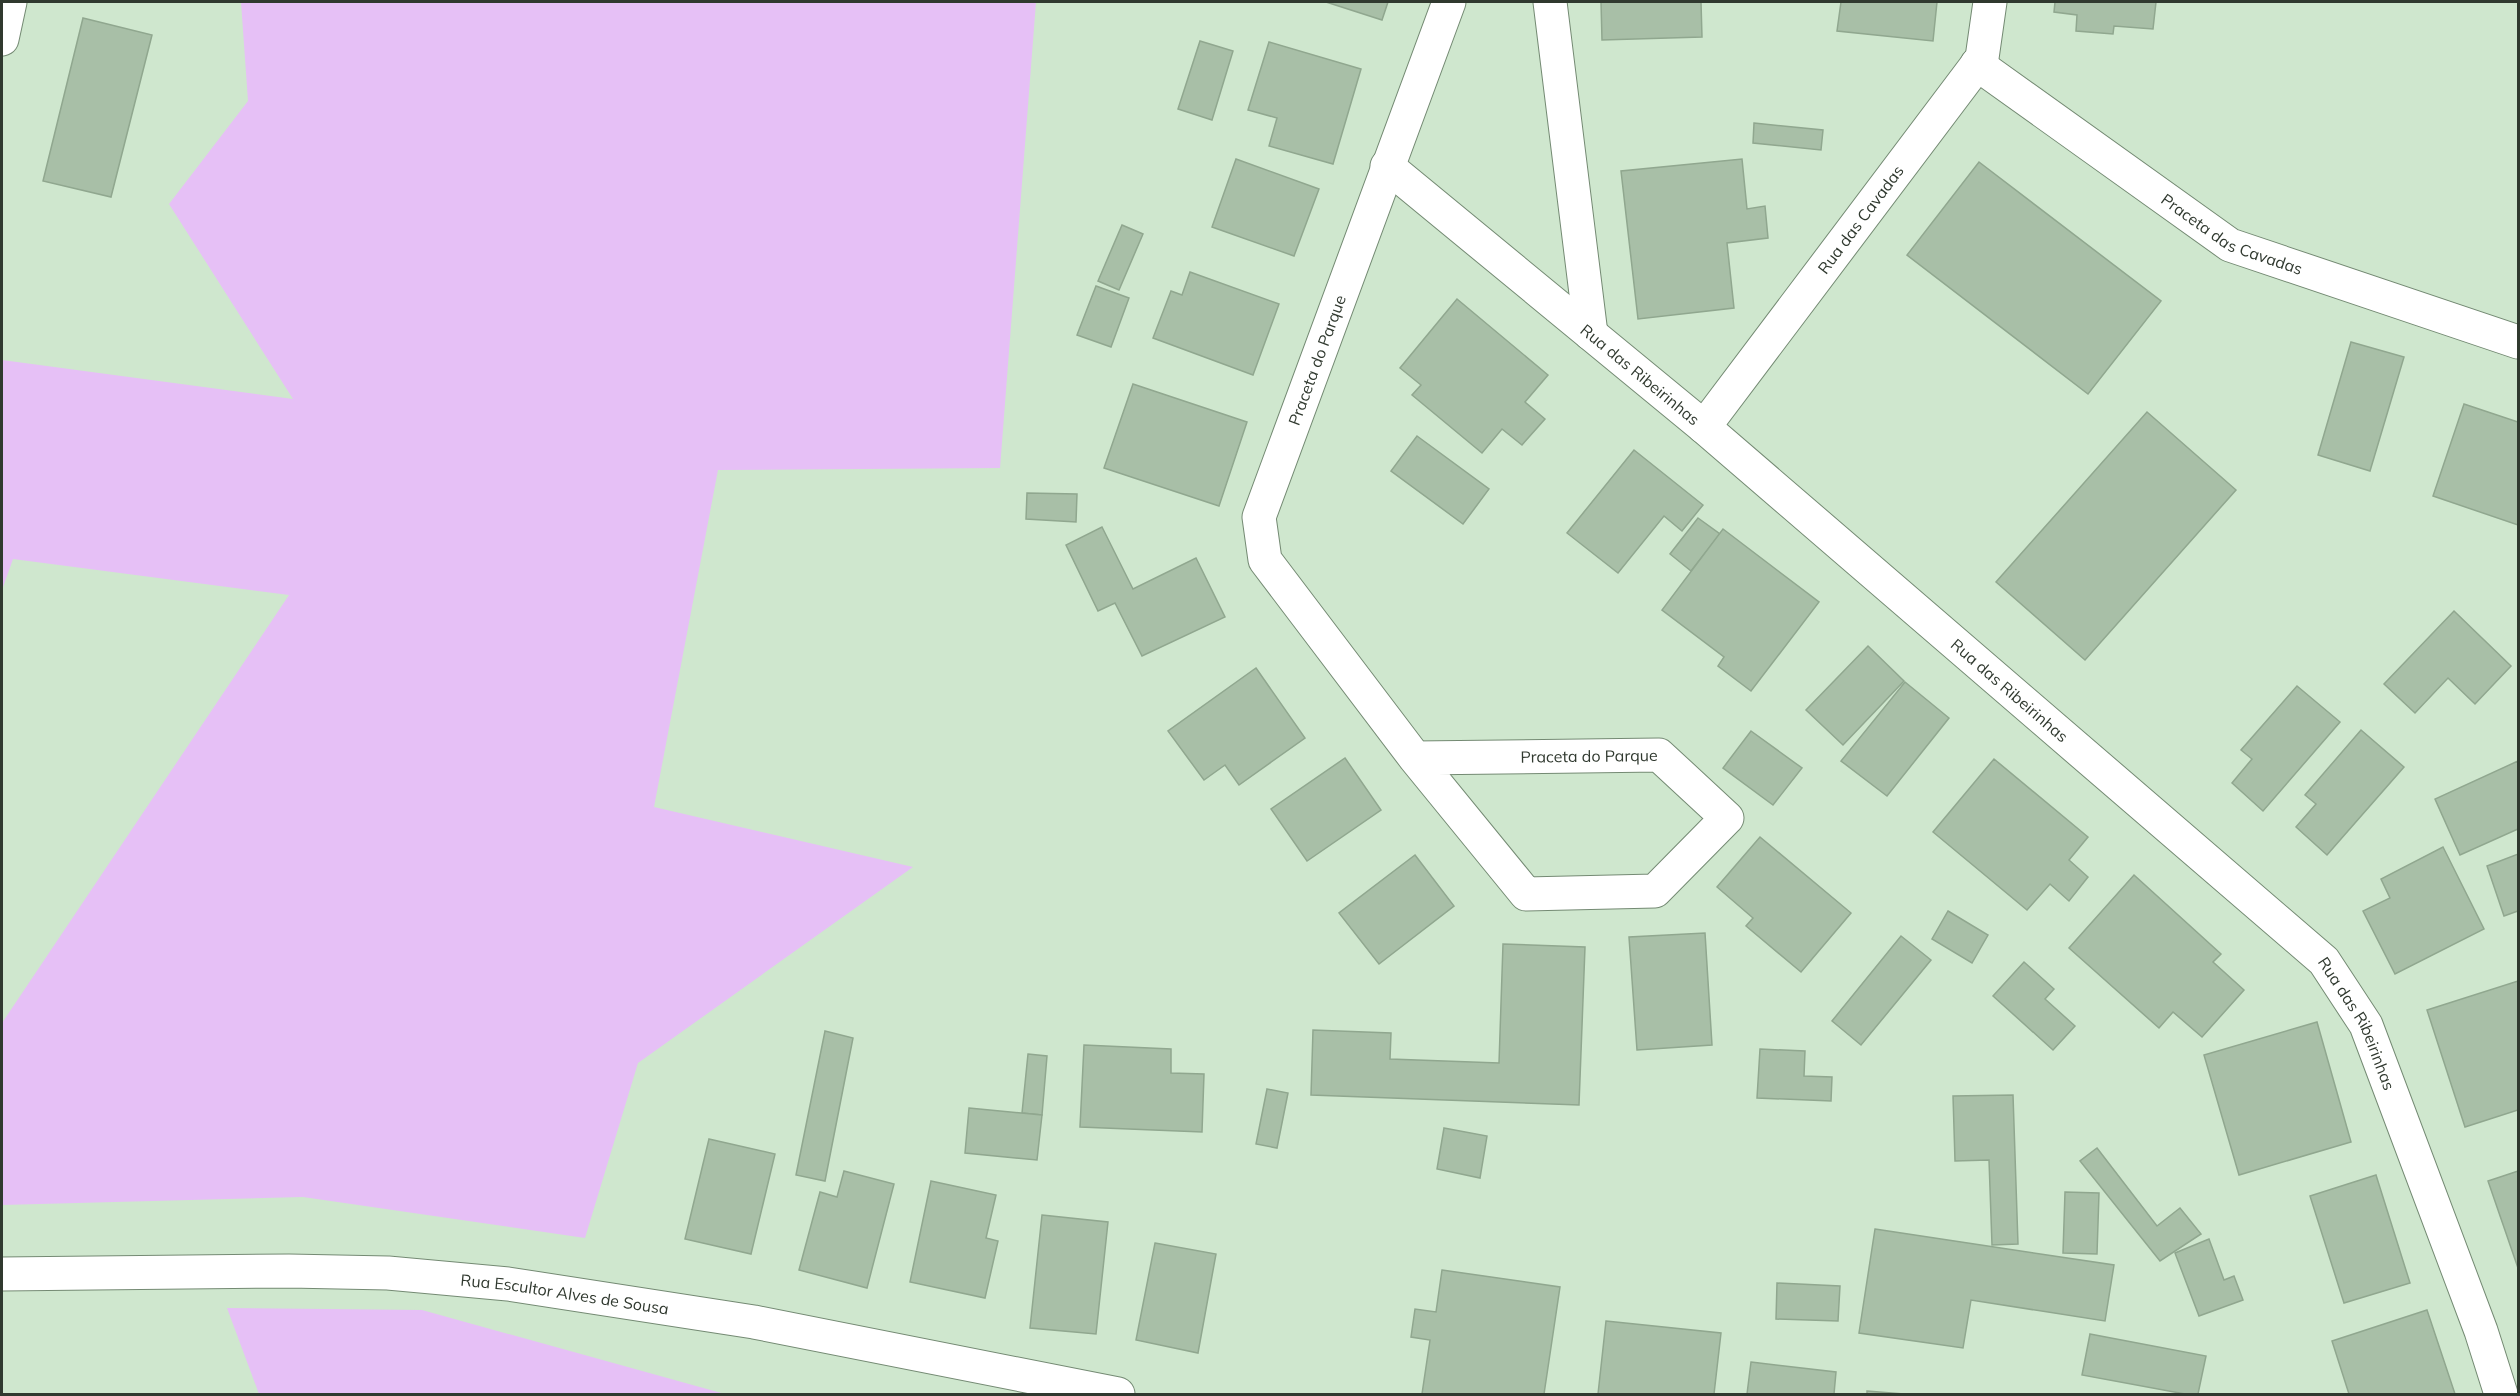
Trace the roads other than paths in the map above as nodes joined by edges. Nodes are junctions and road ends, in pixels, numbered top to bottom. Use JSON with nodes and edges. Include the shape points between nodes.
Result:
{"nodes":[{"id":1,"x":10,"y":2,"type":"edge"},
{"id":2,"x":1449,"y":2,"type":"edge"},
{"id":3,"x":1550,"y":2,"type":"edge"},
{"id":4,"x":1990,"y":2,"type":"edge"},
{"id":5,"x":2,"y":39,"type":"edge"},
{"id":6,"x":1977,"y":64,"type":"junction"},
{"id":7,"x":1387,"y":166,"type":"junction"},
{"id":8,"x":1592,"y":334,"type":"junction"},
{"id":9,"x":2518,"y":342,"type":"edge"},
{"id":10,"x":1704,"y":427,"type":"junction"},
{"id":11,"x":1415,"y":758,"type":"junction"},
{"id":12,"x":2,"y":1274,"type":"edge"},
{"id":13,"x":1118,"y":1395,"type":"edge"},
{"id":14,"x":2501,"y":1395,"type":"edge"}],
"edges":[{"from":1,"to":5,"type":"street"},
{"from":2,"to":7,"type":"street","name":"Praceta do Parque"},
{"from":3,"to":8,"type":"street","name":"Rua das Ribeirinhas"},
{"from":4,"to":6,"type":"street","name":"Rua das Cavadas","via":[[1982,58]]},
{"from":6,"to":9,"type":"street","name":"Praceta das Cavadas","via":[[2230,245]]},
{"from":6,"to":10,"type":"street","name":"Rua das Cavadas"},
{"from":7,"to":8,"type":"street"},
{"from":7,"to":11,"type":"street","name":"Praceta do Parque","via":[[1259,517],[1265,560]]},
{"from":8,"to":10,"type":"street","name":"Rua das Ribeirinhas"},
{"from":10,"to":14,"type":"street","name":"Rua das Ribeirinhas","via":[[2324,961],[2366,1025],[2477,1320]]},
{"from":11,"to":11,"type":"street","name":"Praceta do Parque","via":[[1526,894],[1655,891],[1727,818],[1659,755]]},
{"from":12,"to":13,"type":"street","name":"Rua Escultor Alves de Sousa","via":[[300,1271],[508,1284],[754,1322]]}]}
